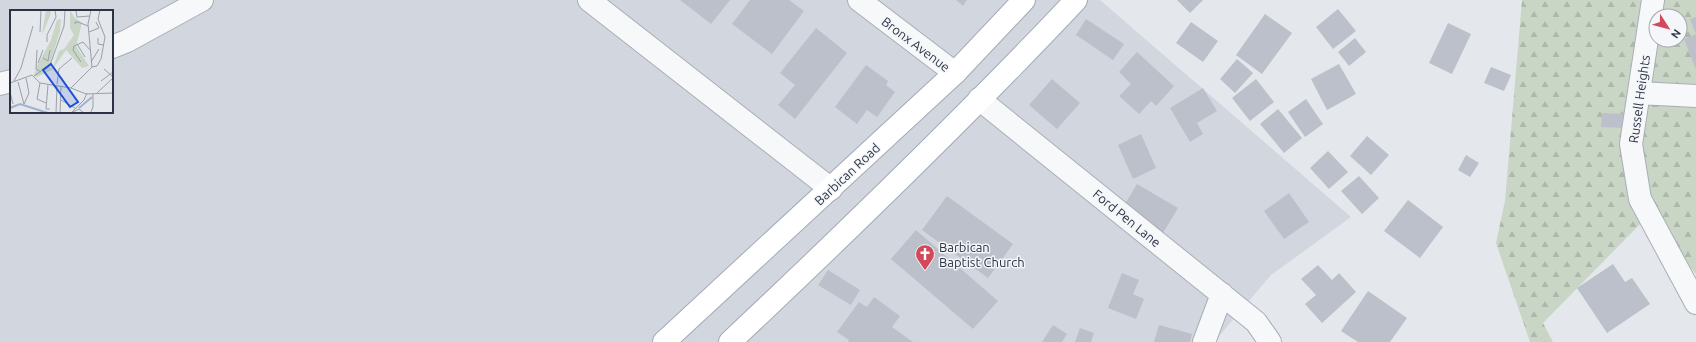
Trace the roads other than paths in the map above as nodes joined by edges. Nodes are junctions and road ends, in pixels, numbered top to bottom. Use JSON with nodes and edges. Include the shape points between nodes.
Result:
{"nodes":[{"id":1,"x":202,"y":0,"type":"edge"},
{"id":2,"x":589,"y":0,"type":"edge"},
{"id":3,"x":859,"y":0,"type":"edge"},
{"id":4,"x":1024,"y":0,"type":"edge"},
{"id":5,"x":1076,"y":0,"type":"edge"},
{"id":6,"x":1653,"y":0,"type":"edge"},
{"id":7,"x":113,"y":47,"type":"edge"},
{"id":8,"x":955,"y":73,"type":"junction"},
{"id":9,"x":10,"y":80,"type":"edge"},
{"id":10,"x":0,"y":84,"type":"edge"},
{"id":11,"x":1639,"y":93,"type":"junction"},
{"id":12,"x":1696,"y":96,"type":"edge"},
{"id":13,"x":979,"y":100,"type":"junction"},
{"id":14,"x":831,"y":188,"type":"junction"},
{"id":15,"x":1222,"y":294,"type":"junction"},
{"id":16,"x":1696,"y":303,"type":"edge"},
{"id":17,"x":664,"y":342,"type":"edge"},
{"id":18,"x":730,"y":342,"type":"edge"},
{"id":19,"x":1204,"y":342,"type":"edge"},
{"id":20,"x":1270,"y":342,"type":"edge"}],
"edges":[{"from":1,"to":7,"type":"street"},
{"from":2,"to":14,"type":"street"},
{"from":3,"to":8,"type":"street","name":"Bronx Avenue"},
{"from":4,"to":8,"type":"main road","name":"Barbican Road"},
{"from":5,"to":13,"type":"main road"},
{"from":6,"to":11,"type":"street","name":"Russell Heights"},
{"from":8,"to":14,"type":"main road","name":"Barbican Road"},
{"from":9,"to":10,"type":"street"},
{"from":11,"to":12,"type":"street"},
{"from":11,"to":16,"type":"street","name":"Russell Heights","via":[[1631,144],[1640,199]]},
{"from":13,"to":15,"type":"street","name":"Ford Pen Lane"},
{"from":13,"to":18,"type":"main road","via":[[863,216]]},
{"from":14,"to":17,"type":"main road","name":"Barbican Road"},
{"from":15,"to":19,"type":"street"},
{"from":15,"to":20,"type":"street","name":"Ford Pen Lane","via":[[1256,322]]}]}
